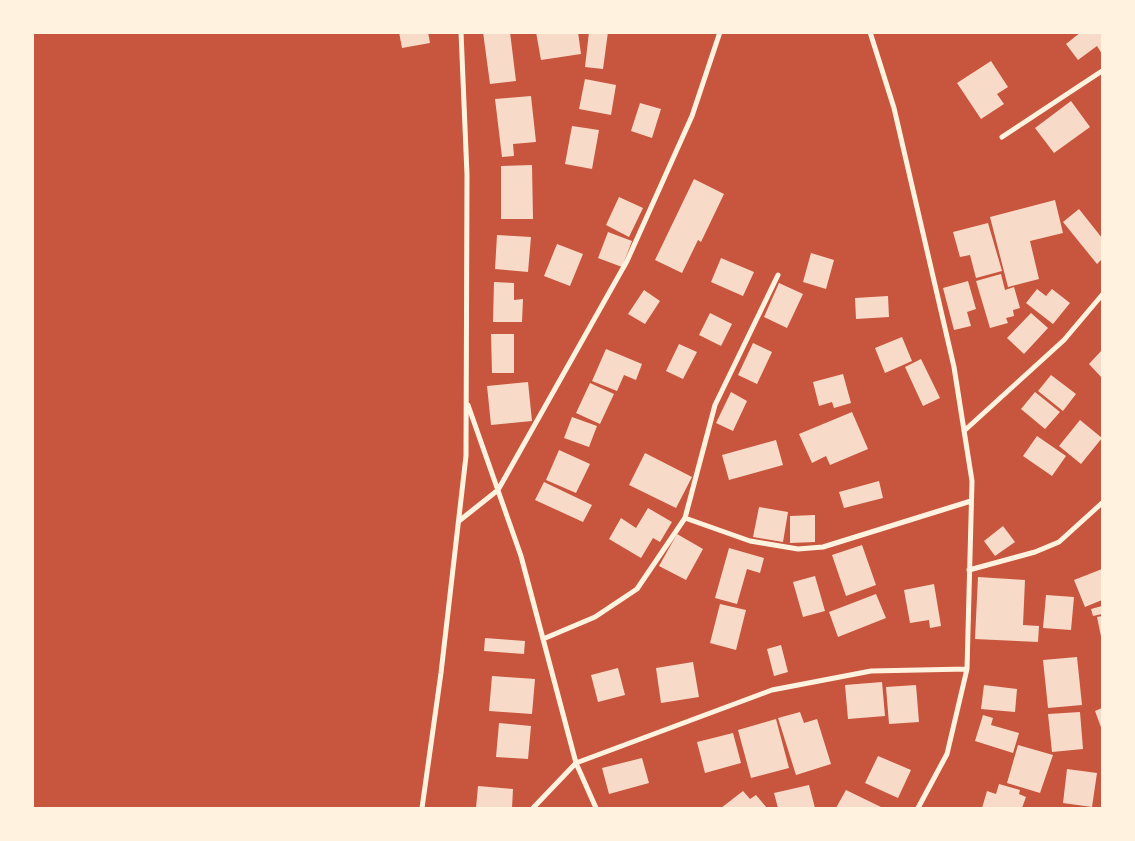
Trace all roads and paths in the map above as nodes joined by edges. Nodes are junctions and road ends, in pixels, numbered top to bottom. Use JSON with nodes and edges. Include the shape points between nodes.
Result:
{"nodes":[{"id":1,"x":461,"y":32,"type":"edge"},
{"id":2,"x":720,"y":32,"type":"edge"},
{"id":3,"x":870,"y":32,"type":"edge"},
{"id":4,"x":1102,"y":71,"type":"edge"},
{"id":5,"x":1002,"y":137,"type":"dead end"},
{"id":6,"x":778,"y":275,"type":"dead end"},
{"id":7,"x":1102,"y":295,"type":"edge"},
{"id":8,"x":466,"y":400,"type":"junction"},
{"id":9,"x":964,"y":431,"type":"junction"},
{"id":10,"x":498,"y":490,"type":"junction"},
{"id":11,"x":971,"y":501,"type":"junction"},
{"id":12,"x":1102,"y":503,"type":"edge"},
{"id":13,"x":685,"y":518,"type":"junction"},
{"id":14,"x":459,"y":521,"type":"junction"},
{"id":15,"x":969,"y":570,"type":"junction"},
{"id":16,"x":543,"y":639,"type":"junction"},
{"id":17,"x":967,"y":669,"type":"junction"},
{"id":18,"x":576,"y":763,"type":"junction"},
{"id":19,"x":422,"y":808,"type":"edge"},
{"id":20,"x":533,"y":808,"type":"edge"},
{"id":21,"x":596,"y":808,"type":"edge"},
{"id":22,"x":918,"y":808,"type":"edge"}],
"edges":[{"from":1,"to":8,"type":"street","via":[[467,175]]},
{"from":2,"to":10,"type":"street","via":[[692,116],[627,261]]},
{"from":3,"to":9,"type":"street","via":[[896,118],[954,368]]},
{"from":4,"to":5,"type":"street"},
{"from":6,"to":13,"type":"street","via":[[715,405]]},
{"from":7,"to":9,"type":"street","via":[[1064,340]]},
{"from":8,"to":10,"type":"street"},
{"from":8,"to":14,"type":"street","via":[[466,456]]},
{"from":9,"to":11,"type":"street","via":[[972,481]]},
{"from":10,"to":14,"type":"street"},
{"from":10,"to":16,"type":"street","via":[[521,556]]},
{"from":11,"to":13,"type":"street","via":[[823,547],[798,549],[750,541]]},
{"from":11,"to":15,"type":"street"},
{"from":12,"to":15,"type":"street","via":[[1059,542],[1036,552]]},
{"from":13,"to":16,"type":"street","via":[[637,589],[595,617]]},
{"from":14,"to":19,"type":"street"},
{"from":15,"to":17,"type":"street"},
{"from":16,"to":18,"type":"street"},
{"from":17,"to":18,"type":"street","via":[[871,671],[772,690]]},
{"from":17,"to":22,"type":"street","via":[[947,754]]},
{"from":18,"to":20,"type":"street"},
{"from":18,"to":21,"type":"street"}]}
